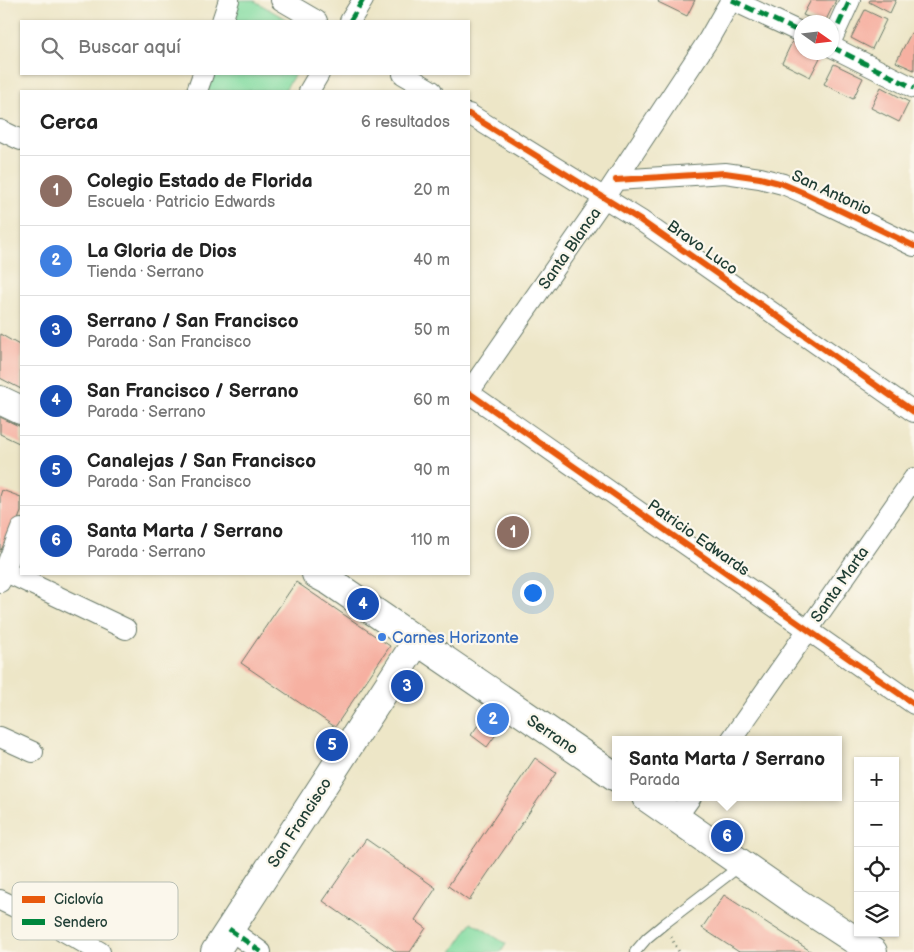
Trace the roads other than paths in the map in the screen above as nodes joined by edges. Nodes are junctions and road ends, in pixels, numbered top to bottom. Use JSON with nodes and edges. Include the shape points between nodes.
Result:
{"nodes":[{"id":1,"x":229,"y":0,"type":"edge"},
{"id":2,"x":281,"y":0,"type":"edge"},
{"id":3,"x":363,"y":0,"type":"edge"},
{"id":4,"x":731,"y":0,"type":"edge"},
{"id":5,"x":850,"y":0,"type":"edge"},
{"id":6,"x":222,"y":20,"type":"edge"},
{"id":7,"x":315,"y":20,"type":"edge"},
{"id":8,"x":351,"y":20,"type":"edge"},
{"id":9,"x":839,"y":24,"type":"edge"},
{"id":10,"x":794,"y":29,"type":"edge"},
{"id":11,"x":839,"y":50,"type":"edge"},
{"id":12,"x":203,"y":75,"type":"edge"},
{"id":13,"x":319,"y":75,"type":"edge"},
{"id":14,"x":405,"y":75,"type":"edge"},
{"id":15,"x":914,"y":88,"type":"edge"},
{"id":16,"x":197,"y":90,"type":"edge"},
{"id":17,"x":311,"y":90,"type":"edge"},
{"id":18,"x":430,"y":90,"type":"edge"},
{"id":19,"x":470,"y":115,"type":"edge"},
{"id":20,"x":0,"y":130,"type":"edge"},
{"id":21,"x":20,"y":140,"type":"edge"},
{"id":22,"x":616,"y":180,"type":"junction"},
{"id":23,"x":604,"y":198,"type":"junction"},
{"id":24,"x":914,"y":246,"type":"edge"},
{"id":25,"x":470,"y":392,"type":"edge"},
{"id":26,"x":470,"y":394,"type":"edge"},
{"id":27,"x":0,"y":400,"type":"edge"},
{"id":28,"x":20,"y":410,"type":"edge"},
{"id":29,"x":914,"y":412,"type":"edge"},
{"id":30,"x":914,"y":478,"type":"edge"},
{"id":31,"x":20,"y":531,"type":"edge"},
{"id":32,"x":2,"y":574,"type":"edge"},
{"id":33,"x":328,"y":577,"type":"edge"},
{"id":34,"x":126,"y":629,"type":"dead end"},
{"id":35,"x":807,"y":630,"type":"junction"},
{"id":36,"x":417,"y":641,"type":"junction"},
{"id":37,"x":914,"y":704,"type":"edge"},
{"id":38,"x":734,"y":736,"type":"edge"},
{"id":39,"x":0,"y":737,"type":"edge"},
{"id":40,"x":33,"y":752,"type":"dead end"},
{"id":41,"x":612,"y":774,"type":"edge"},
{"id":42,"x":659,"y":801,"type":"edge"},
{"id":43,"x":683,"y":808,"type":"edge"},
{"id":44,"x":742,"y":864,"type":"junction"},
{"id":45,"x":0,"y":900,"type":"edge"},
{"id":46,"x":12,"y":906,"type":"edge"},
{"id":47,"x":229,"y":929,"type":"junction"},
{"id":48,"x":79,"y":940,"type":"edge"},
{"id":49,"x":100,"y":952,"type":"edge"},
{"id":50,"x":215,"y":952,"type":"edge"},
{"id":51,"x":261,"y":952,"type":"edge"},
{"id":52,"x":635,"y":952,"type":"edge"},
{"id":53,"x":873,"y":952,"type":"edge"}],
"edges":[{"from":1,"to":6,"type":"street"},
{"from":2,"to":7,"type":"street"},
{"from":3,"to":8,"type":"street"},
{"from":4,"to":10,"type":"street"},
{"from":4,"to":22,"type":"street","name":"Santa Blanca","via":[[703,49]]},
{"from":5,"to":9,"type":"street"},
{"from":11,"to":15,"type":"street"},
{"from":12,"to":16,"type":"street"},
{"from":13,"to":17,"type":"street"},
{"from":14,"to":18,"type":"street"},
{"from":19,"to":23,"type":"street","name":"Bravo Luco"},
{"from":20,"to":21,"type":"street"},
{"from":22,"to":23,"type":"street","name":"Santa Blanca"},
{"from":22,"to":24,"type":"street","name":"San Antonio","via":[[743,174],[783,184]]},
{"from":23,"to":25,"type":"street","name":"Santa Blanca"},
{"from":23,"to":29,"type":"street","name":"Bravo Luco"},
{"from":26,"to":35,"type":"street","name":"Patricio Edwards"},
{"from":27,"to":28,"type":"main road"},
{"from":30,"to":35,"type":"street","name":"Santa Marta"},
{"from":31,"to":32,"type":"street"},
{"from":32,"to":34,"type":"street"},
{"from":33,"to":36,"type":"main road","name":"Serrano"},
{"from":35,"to":37,"type":"street","name":"Patricio Edwards"},
{"from":35,"to":38,"type":"street","name":"Santa Marta"},
{"from":36,"to":41,"type":"main road","name":"Serrano"},
{"from":36,"to":47,"type":"main road","name":"San Francisco"},
{"from":39,"to":40,"type":"street"},
{"from":42,"to":43,"type":"main road"},
{"from":43,"to":44,"type":"main road"},
{"from":44,"to":52,"type":"lane","via":[[664,924]]},
{"from":44,"to":53,"type":"main road"},
{"from":45,"to":46,"type":"street"},
{"from":47,"to":50,"type":"main road","name":"San Francisco"},
{"from":47,"to":51,"type":"street"},
{"from":48,"to":49,"type":"street"}]}
